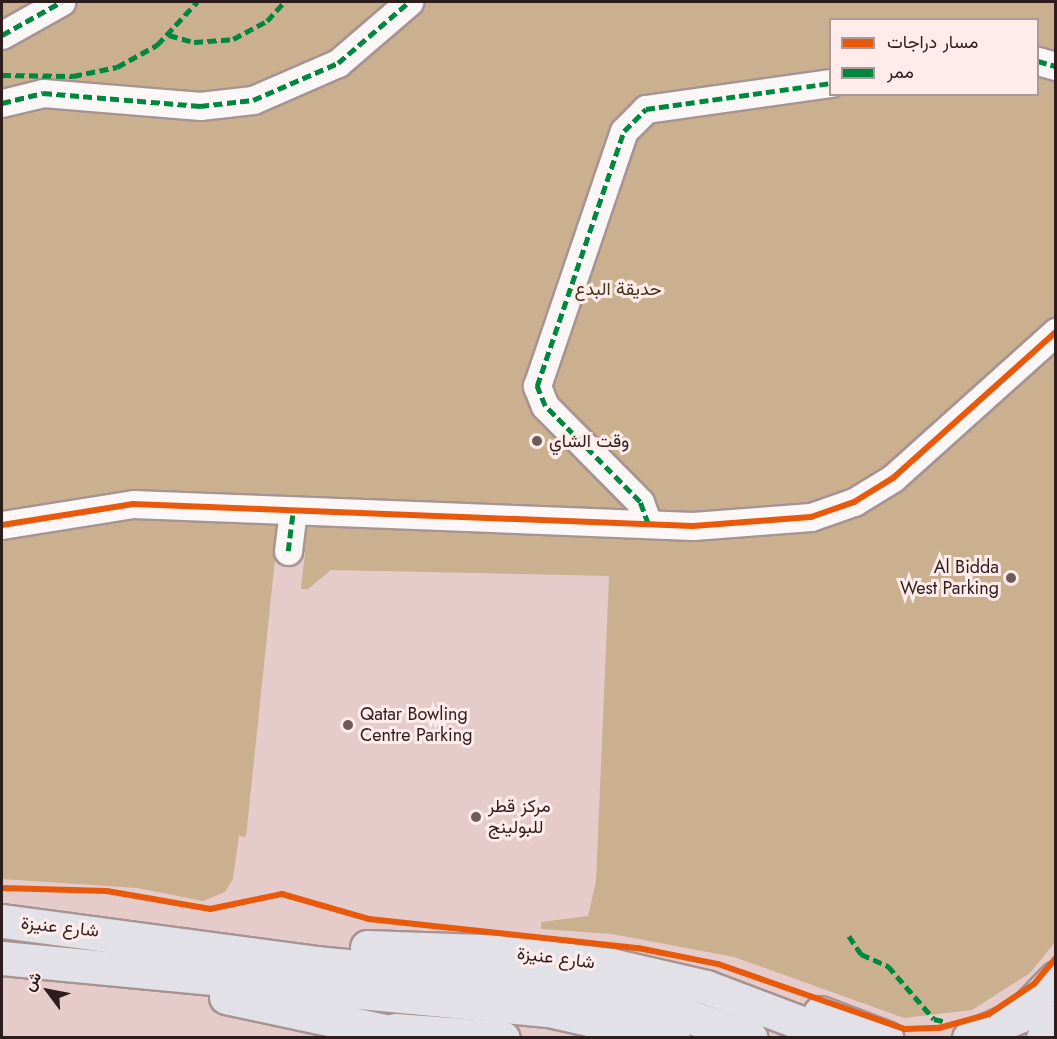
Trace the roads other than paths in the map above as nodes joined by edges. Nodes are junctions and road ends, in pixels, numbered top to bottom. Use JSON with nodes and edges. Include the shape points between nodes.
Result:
{"nodes":[{"id":1,"x":60,"y":2,"type":"edge"},
{"id":2,"x":409,"y":2,"type":"edge"},
{"id":3,"x":2,"y":35,"type":"edge"},
{"id":4,"x":1039,"y":61,"type":"edge"},
{"id":5,"x":1056,"y":66,"type":"edge"},
{"id":6,"x":829,"y":83,"type":"edge"},
{"id":7,"x":2,"y":103,"type":"edge"},
{"id":8,"x":1056,"y":332,"type":"edge"},
{"id":9,"x":292,"y":511,"type":"junction"},
{"id":10,"x":648,"y":524,"type":"junction"},
{"id":11,"x":2,"y":525,"type":"edge"},
{"id":12,"x":288,"y":551,"type":"dead end"},
{"id":13,"x":2,"y":921,"type":"edge"},
{"id":14,"x":262,"y":955,"type":"junction"},
{"id":15,"x":2,"y":958,"type":"edge"},
{"id":16,"x":127,"y":968,"type":"junction"},
{"id":17,"x":1056,"y":978,"type":"edge"},
{"id":18,"x":753,"y":1002,"type":"junction"},
{"id":19,"x":1056,"y":1021,"type":"edge"},
{"id":20,"x":404,"y":1034,"type":"edge"},
{"id":21,"x":502,"y":1038,"type":"edge"},
{"id":22,"x":673,"y":1038,"type":"edge"},
{"id":23,"x":751,"y":1038,"type":"edge"},
{"id":24,"x":841,"y":1038,"type":"edge"},
{"id":25,"x":886,"y":1038,"type":"edge"},
{"id":26,"x":969,"y":1038,"type":"edge"},
{"id":27,"x":1043,"y":1038,"type":"edge"}],
"edges":[{"from":1,"to":3,"type":"street"},
{"from":2,"to":7,"type":"street","via":[[338,63],[253,100],[189,105],[44,93]]},
{"from":4,"to":5,"type":"street"},
{"from":6,"to":10,"type":"street","via":[[646,109],[624,131],[537,386],[544,406],[640,502]]},
{"from":8,"to":10,"type":"street","via":[[910,464],[854,502],[788,521]]},
{"from":9,"to":10,"type":"street"},
{"from":9,"to":11,"type":"street","via":[[107,505]]},
{"from":9,"to":12,"type":"street"},
{"from":13,"to":14,"type":"main road","name":"شارع عنيزة"},
{"from":14,"to":18,"type":"main road","name":"شارع عنيزة","via":[[318,945],[509,952],[640,971]]},
{"from":14,"to":23,"type":"main road","name":"شارع عنيزة","via":[[580,989],[659,1006]]},
{"from":15,"to":16,"type":"main road","name":"شارع عنيزة"},
{"from":16,"to":20,"type":"main road","name":"شارع عنيزة","via":[[214,995]]},
{"from":16,"to":22,"type":"main road","name":"شارع عنيزة","via":[[548,1010]]},
{"from":17,"to":26,"type":"main road","via":[[1019,1016]]},
{"from":18,"to":24,"type":"main road","name":"شارع عنيزة"},
{"from":18,"to":25,"type":"main road","via":[[822,1014]]},
{"from":19,"to":27,"type":"main road"},
{"from":20,"to":21,"type":"main road","name":"شارع عنيزة"}]}
